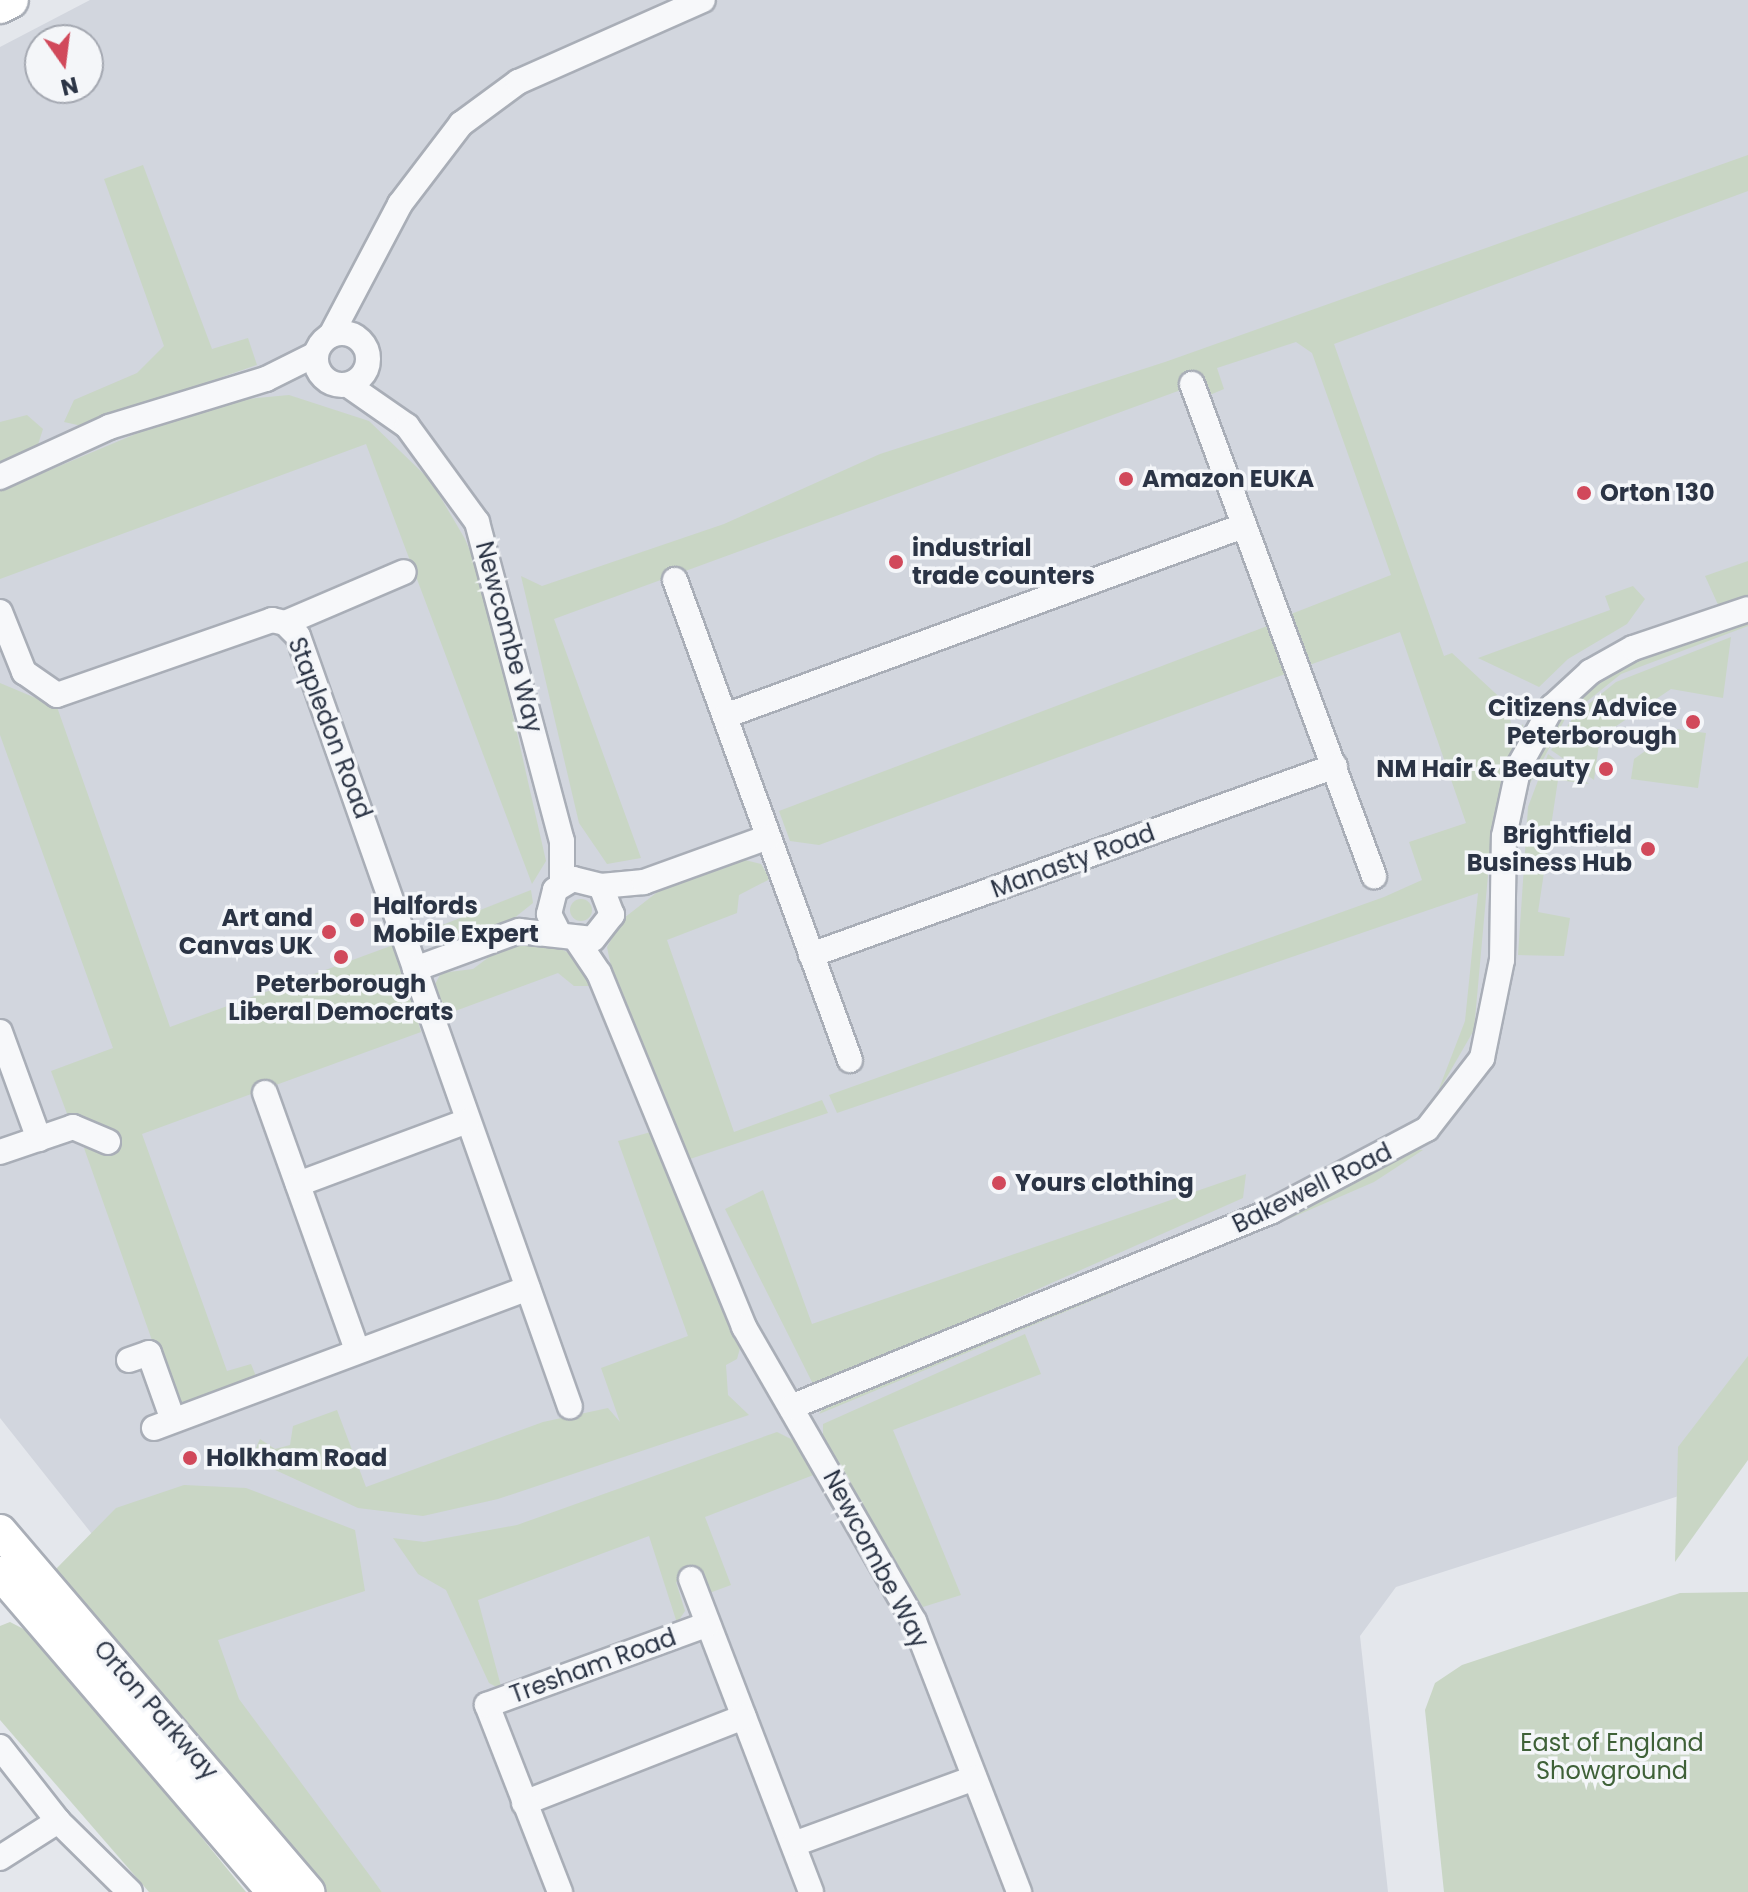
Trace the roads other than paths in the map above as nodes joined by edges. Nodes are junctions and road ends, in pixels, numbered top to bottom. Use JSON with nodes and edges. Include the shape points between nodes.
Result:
{"nodes":[{"id":1,"x":10,"y":0,"type":"edge"},
{"id":2,"x":703,"y":0,"type":"edge"},
{"id":3,"x":0,"y":5,"type":"edge"},
{"id":4,"x":355,"y":292,"type":"junction"},
{"id":5,"x":324,"y":344,"type":"junction"},
{"id":6,"x":364,"y":351,"type":"junction"},
{"id":7,"x":266,"y":379,"type":"junction"},
{"id":8,"x":337,"y":382,"type":"junction"},
{"id":9,"x":1192,"y":384,"type":"dead end"},
{"id":10,"x":394,"y":412,"type":"junction"},
{"id":11,"x":0,"y":477,"type":"edge"},
{"id":12,"x":1243,"y":526,"type":"junction"},
{"id":13,"x":404,"y":572,"type":"dead end"},
{"id":14,"x":675,"y":580,"type":"dead end"},
{"id":15,"x":1748,"y":609,"type":"edge"},
{"id":16,"x":0,"y":612,"type":"edge"},
{"id":17,"x":285,"y":623,"type":"junction"},
{"id":18,"x":8,"y":659,"type":"edge"},
{"id":19,"x":725,"y":716,"type":"junction"},
{"id":20,"x":1335,"y":766,"type":"junction"},
{"id":21,"x":768,"y":837,"type":"junction"},
{"id":22,"x":562,"y":841,"type":"junction"},
{"id":23,"x":1374,"y":876,"type":"dead end"},
{"id":24,"x":644,"y":882,"type":"junction"},
{"id":25,"x":595,"y":883,"type":"junction"},
{"id":26,"x":556,"y":892,"type":"junction"},
{"id":27,"x":607,"y":924,"type":"junction"},
{"id":28,"x":519,"y":931,"type":"junction"},
{"id":29,"x":568,"y":938,"type":"junction"},
{"id":30,"x":811,"y":955,"type":"junction"},
{"id":31,"x":415,"y":969,"type":"junction"},
{"id":32,"x":599,"y":973,"type":"junction"},
{"id":33,"x":0,"y":1032,"type":"edge"},
{"id":34,"x":850,"y":1060,"type":"dead end"},
{"id":35,"x":265,"y":1093,"type":"dead end"},
{"id":36,"x":467,"y":1121,"type":"junction"},
{"id":37,"x":39,"y":1139,"type":"junction"},
{"id":38,"x":108,"y":1142,"type":"dead end"},
{"id":39,"x":0,"y":1152,"type":"edge"},
{"id":40,"x":298,"y":1184,"type":"junction"},
{"id":41,"x":528,"y":1288,"type":"junction"},
{"id":42,"x":357,"y":1350,"type":"junction"},
{"id":43,"x":129,"y":1360,"type":"dead end"},
{"id":44,"x":570,"y":1406,"type":"dead end"},
{"id":45,"x":791,"y":1407,"type":"junction"},
{"id":46,"x":0,"y":1531,"type":"edge"},
{"id":47,"x":0,"y":1573,"type":"edge"},
{"id":48,"x":691,"y":1579,"type":"dead end"},
{"id":49,"x":708,"y":1624,"type":"junction"},
{"id":50,"x":744,"y":1717,"type":"junction"},
{"id":51,"x":0,"y":1747,"type":"edge"},
{"id":52,"x":974,"y":1778,"type":"junction"},
{"id":53,"x":524,"y":1803,"type":"junction"},
{"id":54,"x":58,"y":1821,"type":"junction"},
{"id":55,"x":794,"y":1844,"type":"junction"},
{"id":56,"x":0,"y":1858,"type":"edge"},
{"id":57,"x":130,"y":1892,"type":"edge"},
{"id":58,"x":273,"y":1892,"type":"edge"},
{"id":59,"x":308,"y":1892,"type":"edge"},
{"id":60,"x":560,"y":1892,"type":"edge"},
{"id":61,"x":811,"y":1892,"type":"edge"},
{"id":62,"x":1019,"y":1892,"type":"edge"}],
"edges":[{"from":1,"to":3,"type":"highway"},
{"from":2,"to":4,"type":"street","via":[[518,82],[461,124],[413,183]]},
{"from":4,"to":5,"type":"street"},
{"from":4,"to":6,"type":"street"},
{"from":5,"to":6,"type":"street"},
{"from":5,"to":7,"type":"street","name":"Newcombe Way"},
{"from":5,"to":8,"type":"street"},
{"from":6,"to":8,"type":"street"},
{"from":6,"to":10,"type":"street","name":"Newcombe Way"},
{"from":7,"to":8,"type":"street","name":"Newcombe Way"},
{"from":7,"to":11,"type":"street","name":"Newcombe Way","via":[[163,406]]},
{"from":8,"to":10,"type":"street","name":"Newcombe Way"},
{"from":9,"to":12,"type":"street"},
{"from":10,"to":22,"type":"street","name":"Newcombe Way","via":[[477,522]]},
{"from":12,"to":19,"type":"street"},
{"from":12,"to":20,"type":"street"},
{"from":13,"to":17,"type":"street"},
{"from":14,"to":19,"type":"street"},
{"from":15,"to":45,"type":"street","name":"Bakewell Road","via":[[1633,648],[1590,672],[1552,707],[1519,766],[1504,836],[1502,960],[1482,1058],[1427,1129],[1272,1211]]},
{"from":16,"to":18,"type":"street","name":"Stapledon Road"},
{"from":17,"to":18,"type":"street","name":"Stapledon Road","via":[[272,620],[57,695]]},
{"from":17,"to":31,"type":"street","name":"Stapledon Road","via":[[298,636]]},
{"from":19,"to":21,"type":"street"},
{"from":20,"to":23,"type":"street"},
{"from":20,"to":30,"type":"street","name":"Manasty Road"},
{"from":21,"to":24,"type":"street"},
{"from":21,"to":30,"type":"street"},
{"from":22,"to":25,"type":"street","name":"Newcombe Way"},
{"from":22,"to":26,"type":"street","name":"Newcombe Way"},
{"from":24,"to":25,"type":"street"},
{"from":24,"to":27,"type":"street"},
{"from":25,"to":26,"type":"street"},
{"from":25,"to":27,"type":"street","name":"Newcombe Way"},
{"from":26,"to":28,"type":"street"},
{"from":26,"to":29,"type":"street","name":"Newcombe Way"},
{"from":27,"to":29,"type":"street"},
{"from":27,"to":32,"type":"street"},
{"from":28,"to":29,"type":"street"},
{"from":28,"to":31,"type":"street"},
{"from":29,"to":32,"type":"street","name":"Newcombe Way"},
{"from":30,"to":34,"type":"street"},
{"from":31,"to":36,"type":"street"},
{"from":32,"to":45,"type":"street","name":"Newcombe Way","via":[[744,1327]]},
{"from":33,"to":37,"type":"street"},
{"from":35,"to":40,"type":"street"},
{"from":36,"to":40,"type":"street"},
{"from":36,"to":41,"type":"street"},
{"from":37,"to":38,"type":"street","via":[[73,1127]]},
{"from":37,"to":39,"type":"street"},
{"from":40,"to":42,"type":"street"},
{"from":41,"to":42,"type":"street"},
{"from":41,"to":44,"type":"street"},
{"from":42,"to":43,"type":"street","via":[[164,1424],[149,1353]]},
{"from":45,"to":52,"type":"street","name":"Newcombe Way","via":[[914,1621]]},
{"from":46,"to":59,"type":"main road","name":"Orton Parkway"},
{"from":47,"to":58,"type":"main road","name":"Orton Parkway"},
{"from":48,"to":49,"type":"street","name":"Tresham Road"},
{"from":49,"to":50,"type":"street","name":"Tresham Road"},
{"from":49,"to":53,"type":"street","name":"Tresham Road","via":[[487,1705]]},
{"from":50,"to":53,"type":"street"},
{"from":50,"to":55,"type":"street","name":"Tresham Road"},
{"from":51,"to":54,"type":"street"},
{"from":52,"to":55,"type":"street"},
{"from":52,"to":62,"type":"street","name":"Newcombe Way"},
{"from":53,"to":60,"type":"street","name":"Tresham Road"},
{"from":54,"to":56,"type":"street"},
{"from":54,"to":57,"type":"street"},
{"from":55,"to":61,"type":"street","name":"Tresham Road"}]}
